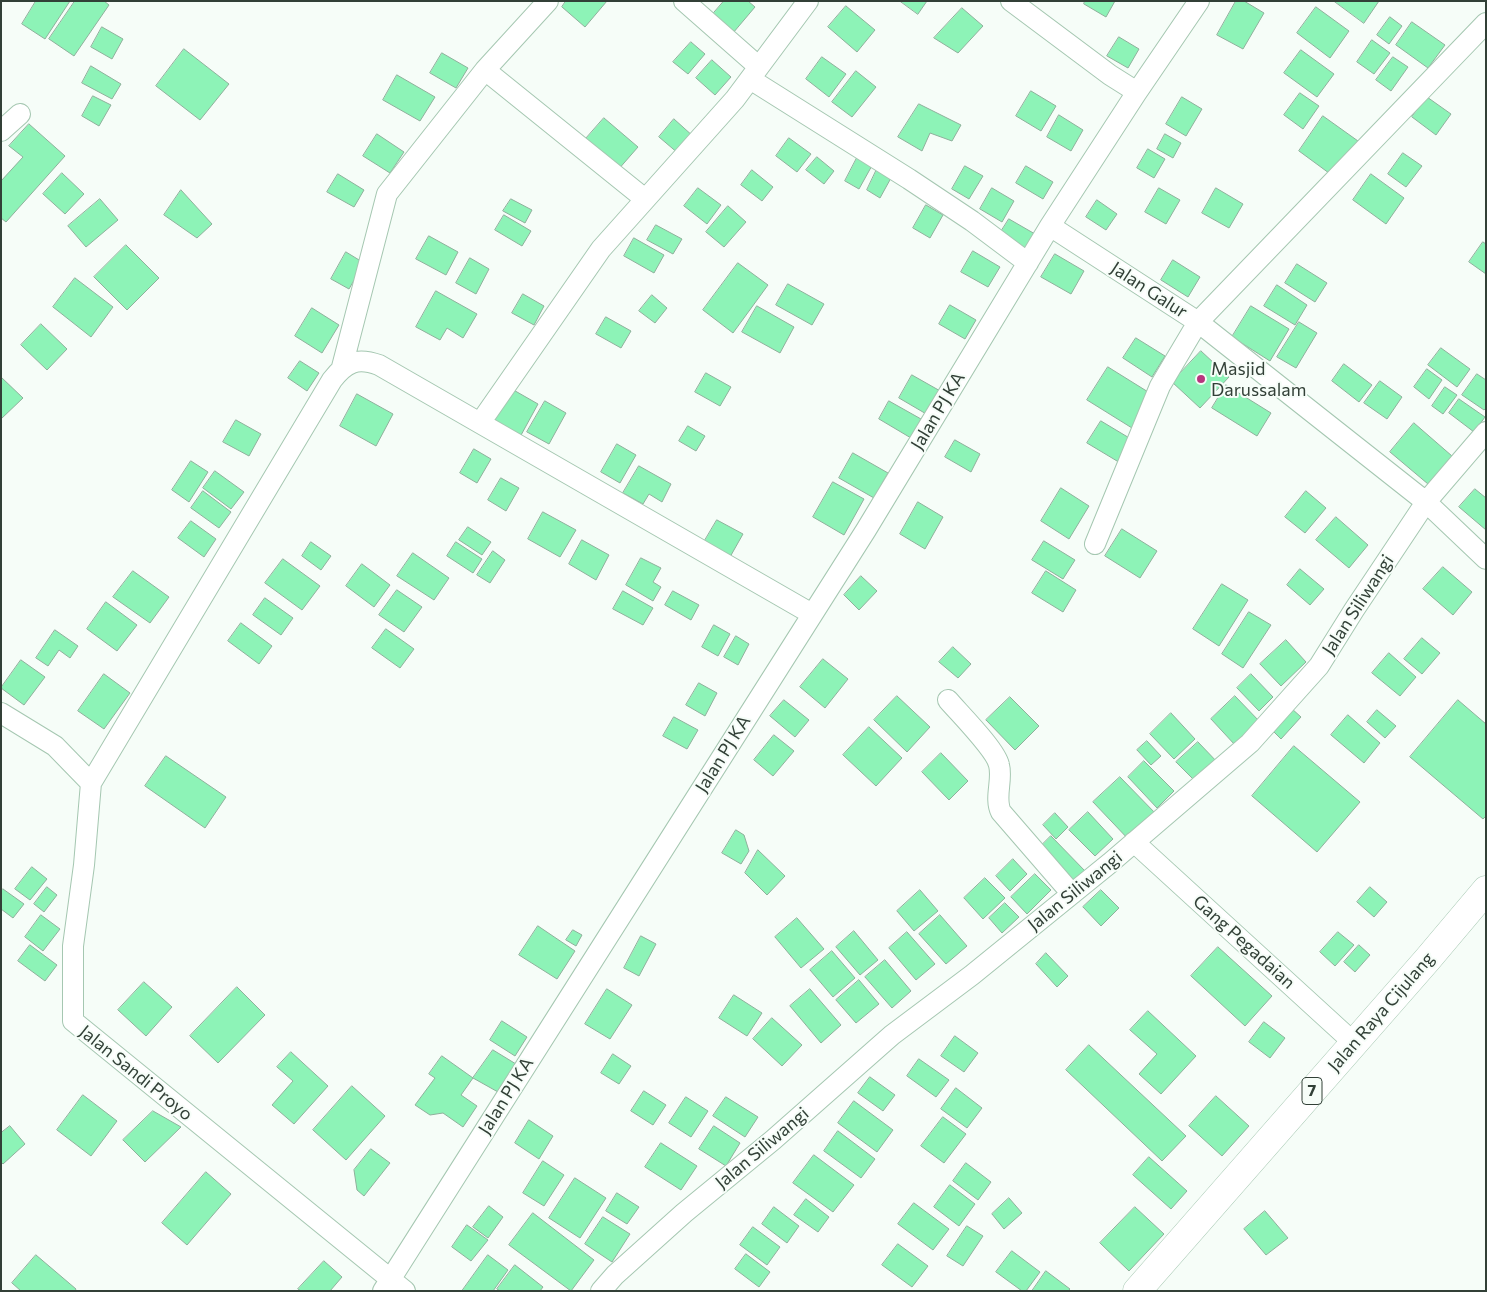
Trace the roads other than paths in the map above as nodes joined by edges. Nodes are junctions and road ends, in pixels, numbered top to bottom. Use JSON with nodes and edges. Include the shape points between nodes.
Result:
{"nodes":[{"id":1,"x":548,"y":1,"type":"edge"},
{"id":2,"x":684,"y":1,"type":"edge"},
{"id":3,"x":808,"y":1,"type":"edge"},
{"id":4,"x":1011,"y":1,"type":"edge"},
{"id":5,"x":1199,"y":1,"type":"edge"},
{"id":6,"x":1486,"y":23,"type":"edge"},
{"id":7,"x":485,"y":70,"type":"junction"},
{"id":8,"x":755,"y":73,"type":"junction"},
{"id":9,"x":1136,"y":92,"type":"junction"},
{"id":10,"x":20,"y":114,"type":"dead end"},
{"id":11,"x":1,"y":131,"type":"edge"},
{"id":12,"x":645,"y":200,"type":"junction"},
{"id":13,"x":1050,"y":226,"type":"junction"},
{"id":14,"x":1028,"y":263,"type":"junction"},
{"id":15,"x":1198,"y":322,"type":"junction"},
{"id":16,"x":342,"y":367,"type":"junction"},
{"id":17,"x":480,"y":423,"type":"junction"},
{"id":18,"x":1486,"y":432,"type":"edge"},
{"id":19,"x":1426,"y":502,"type":"junction"},
{"id":20,"x":1095,"y":544,"type":"dead end"},
{"id":21,"x":1486,"y":559,"type":"edge"},
{"id":22,"x":812,"y":614,"type":"junction"},
{"id":23,"x":948,"y":700,"type":"dead end"},
{"id":24,"x":1,"y":713,"type":"edge"},
{"id":25,"x":91,"y":783,"type":"junction"},
{"id":26,"x":1134,"y":842,"type":"junction"},
{"id":27,"x":1486,"y":890,"type":"edge"},
{"id":28,"x":1072,"y":894,"type":"junction"},
{"id":29,"x":1354,"y":1043,"type":"junction"},
{"id":30,"x":393,"y":1287,"type":"edge"},
{"id":31,"x":601,"y":1291,"type":"edge"},
{"id":32,"x":1137,"y":1291,"type":"edge"}],
"edges":[{"from":1,"to":7,"type":"street"},
{"from":2,"to":8,"type":"street"},
{"from":3,"to":8,"type":"street"},
{"from":4,"to":9,"type":"street"},
{"from":5,"to":9,"type":"street"},
{"from":6,"to":15,"type":"street"},
{"from":7,"to":12,"type":"street"},
{"from":7,"to":16,"type":"street","via":[[387,194]]},
{"from":8,"to":12,"type":"street"},
{"from":8,"to":14,"type":"street"},
{"from":9,"to":13,"type":"street"},
{"from":10,"to":11,"type":"street"},
{"from":12,"to":17,"type":"street","via":[[601,249]]},
{"from":13,"to":14,"type":"street","name":"Jalan PJ KA"},
{"from":13,"to":15,"type":"street","name":"Jalan Galur"},
{"from":14,"to":22,"type":"street","name":"Jalan PJ KA"},
{"from":15,"to":19,"type":"street","name":"Jalan Galur"},
{"from":15,"to":20,"type":"street","via":[[1160,386]]},
{"from":16,"to":17,"type":"street","via":[[367,361],[379,365]]},
{"from":16,"to":25,"type":"street"},
{"from":17,"to":22,"type":"street"},
{"from":18,"to":19,"type":"street","name":"Jalan Siliwangi"},
{"from":19,"to":21,"type":"street","name":"Jalan Galur"},
{"from":19,"to":26,"type":"street","name":"Jalan Siliwangi","via":[[1318,666],[1250,743]]},
{"from":22,"to":30,"type":"street","name":"Jalan PJ KA"},
{"from":23,"to":28,"type":"street","via":[[998,760],[1001,812]]},
{"from":24,"to":25,"type":"street","via":[[55,746]]},
{"from":25,"to":30,"type":"street","name":"Jalan Sandi Proyo","via":[[73,946],[73,1021]]},
{"from":26,"to":28,"type":"street","name":"Jalan Siliwangi"},
{"from":26,"to":29,"type":"street","name":"Gang Pegadaian"},
{"from":27,"to":29,"type":"highway","name":"Jalan Raya Cijulang","number":"7"},
{"from":28,"to":31,"type":"street","name":"Jalan Siliwangi","via":[[892,1035],[684,1213]]},
{"from":29,"to":32,"type":"highway","name":"Jalan Raya Cijulang","number":"7"}]}
